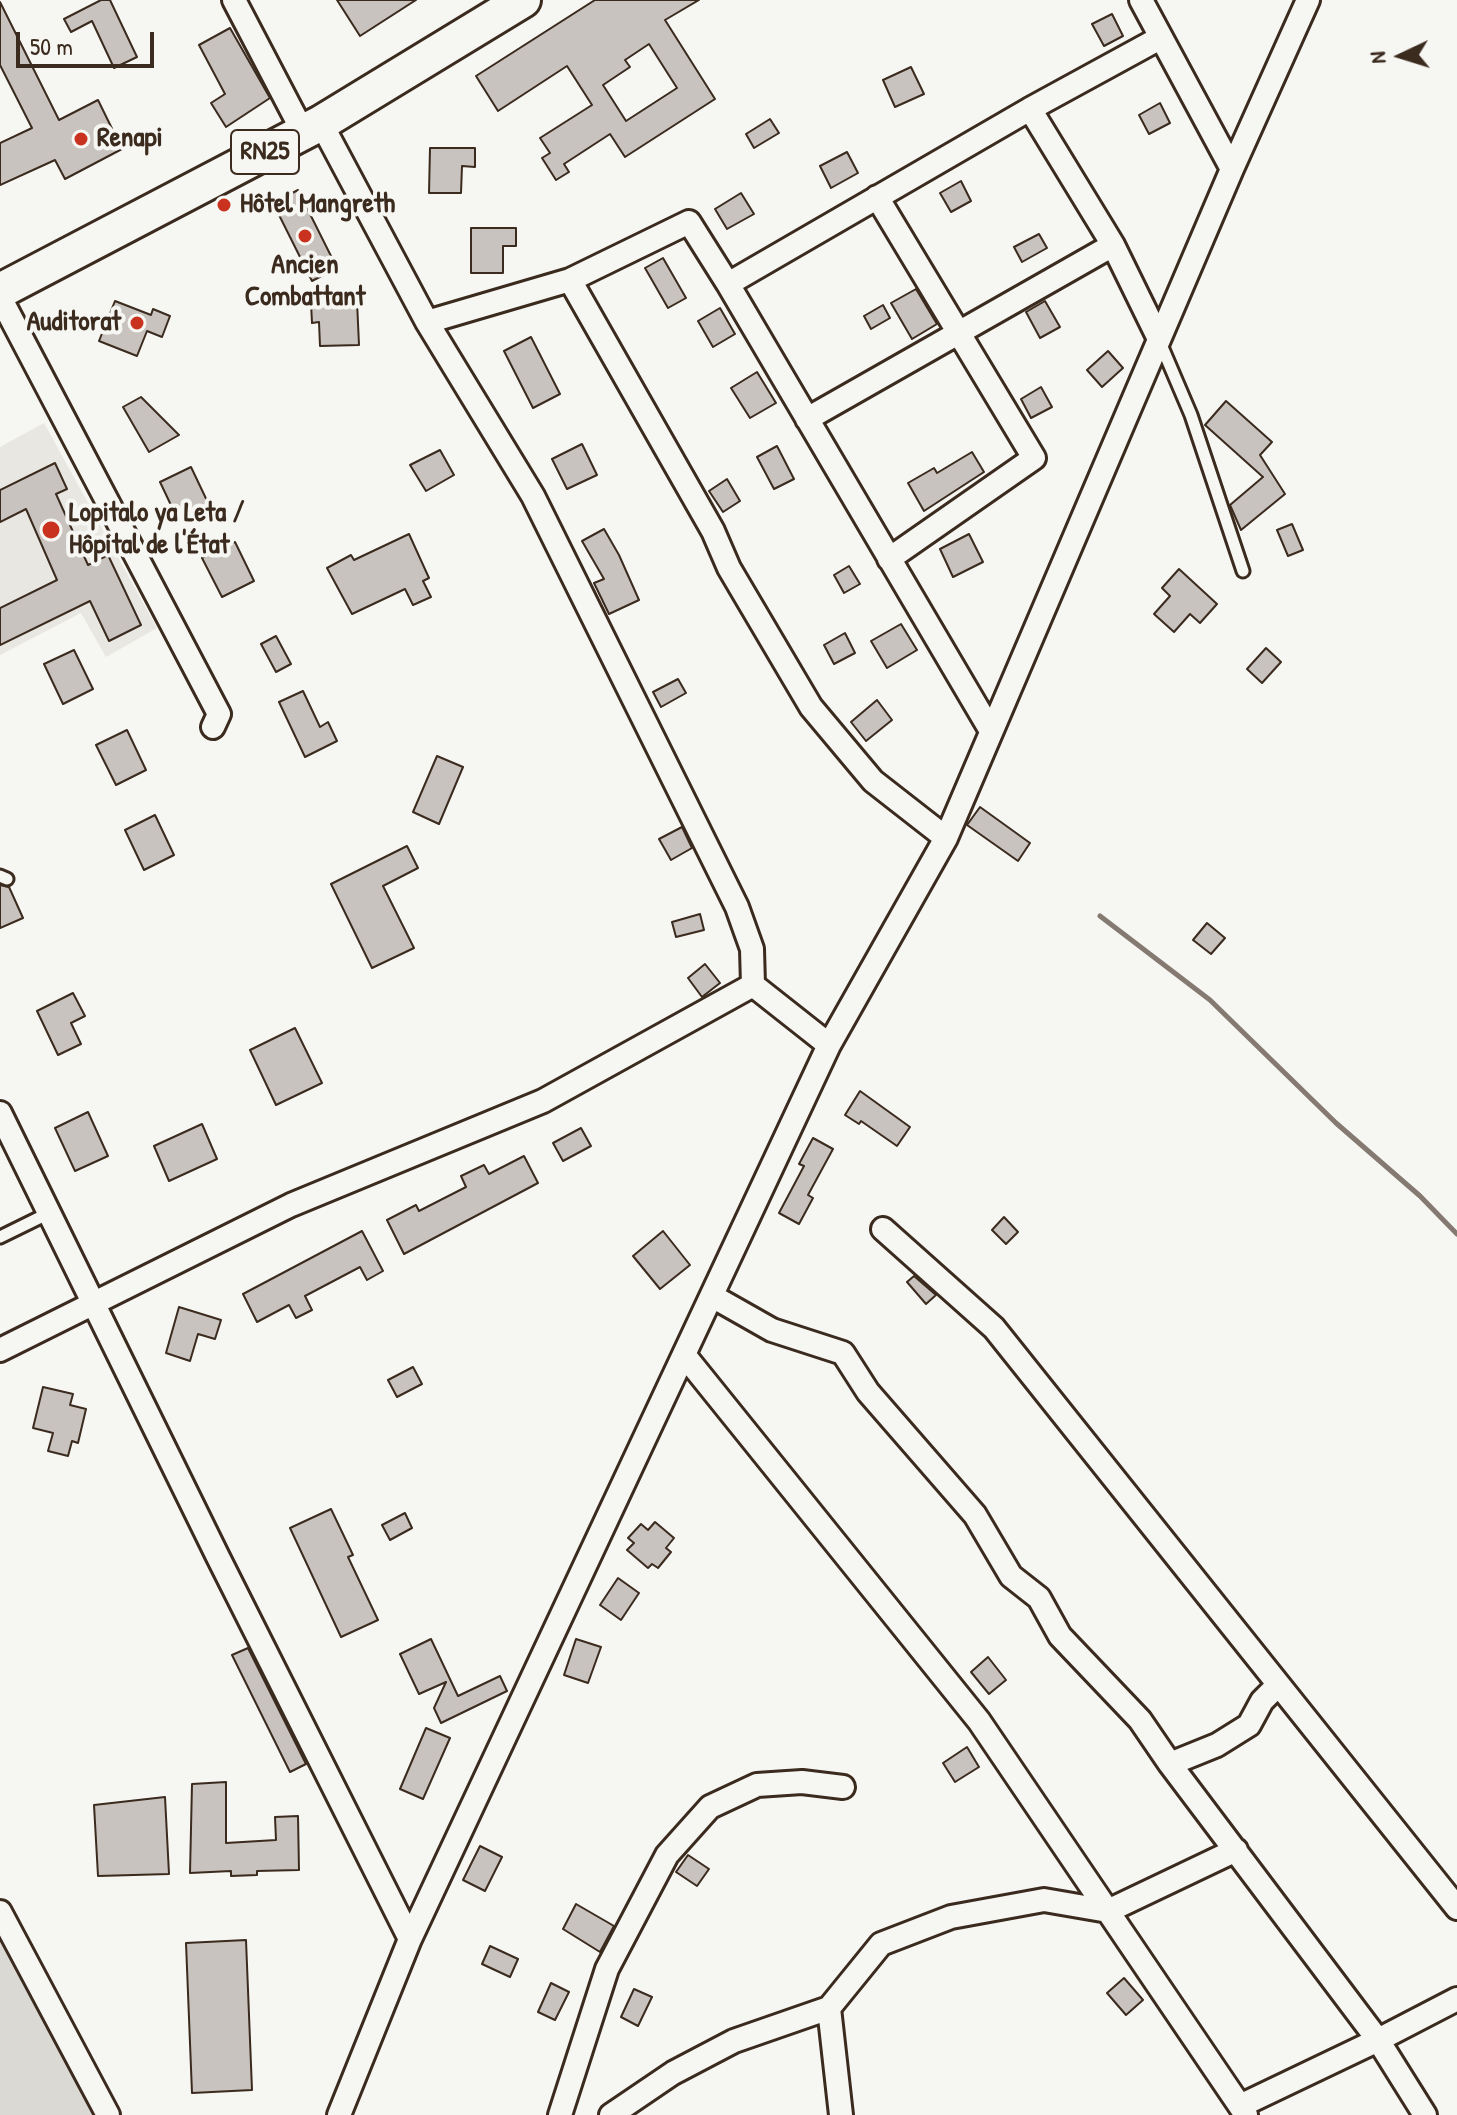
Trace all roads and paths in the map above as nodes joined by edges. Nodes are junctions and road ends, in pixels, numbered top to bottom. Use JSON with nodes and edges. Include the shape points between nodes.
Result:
{"nodes":[{"id":1,"x":234,"y":0,"type":"edge"},
{"id":2,"x":1141,"y":0,"type":"edge"},
{"id":3,"x":1308,"y":0,"type":"edge"},
{"id":4,"x":502,"y":5,"type":"edge"},
{"id":5,"x":1160,"y":38,"type":"junction"},
{"id":6,"x":1030,"y":109,"type":"junction"},
{"id":7,"x":312,"y":127,"type":"junction"},
{"id":8,"x":1232,"y":169,"type":"junction"},
{"id":9,"x":877,"y":197,"type":"junction"},
{"id":10,"x":1113,"y":245,"type":"junction"},
{"id":11,"x":570,"y":280,"type":"junction"},
{"id":12,"x":728,"y":284,"type":"junction"},
{"id":13,"x":0,"y":294,"type":"edge"},
{"id":14,"x":427,"y":322,"type":"junction"},
{"id":15,"x":960,"y":332,"type":"junction"},
{"id":16,"x":1159,"y":339,"type":"junction"},
{"id":17,"x":807,"y":419,"type":"junction"},
{"id":18,"x":889,"y":559,"type":"junction"},
{"id":19,"x":1243,"y":571,"type":"dead end"},
{"id":20,"x":213,"y":727,"type":"dead end"},
{"id":21,"x":991,"y":731,"type":"junction"},
{"id":22,"x":946,"y":838,"type":"junction"},
{"id":23,"x":753,"y":985,"type":"junction"},
{"id":24,"x":829,"y":1045,"type":"junction"},
{"id":25,"x":0,"y":1113,"type":"edge"},
{"id":26,"x":49,"y":1213,"type":"junction"},
{"id":27,"x":883,"y":1229,"type":"dead end"},
{"id":28,"x":0,"y":1237,"type":"edge"},
{"id":29,"x":712,"y":1296,"type":"junction"},
{"id":30,"x":92,"y":1302,"type":"junction"},
{"id":31,"x":0,"y":1350,"type":"edge"},
{"id":32,"x":685,"y":1356,"type":"junction"},
{"id":33,"x":1278,"y":1685,"type":"junction"},
{"id":34,"x":1170,"y":1764,"type":"junction"},
{"id":35,"x":843,"y":1787,"type":"dead end"},
{"id":36,"x":1236,"y":1850,"type":"junction"},
{"id":37,"x":1457,"y":1908,"type":"edge"},
{"id":38,"x":1108,"y":1911,"type":"junction"},
{"id":39,"x":0,"y":1912,"type":"edge"},
{"id":40,"x":410,"y":1939,"type":"junction"},
{"id":41,"x":1457,"y":1999,"type":"edge"},
{"id":42,"x":829,"y":2008,"type":"junction"},
{"id":43,"x":1378,"y":2040,"type":"junction"},
{"id":44,"x":1243,"y":2110,"type":"edge"},
{"id":45,"x":108,"y":2115,"type":"edge"},
{"id":46,"x":339,"y":2115,"type":"edge"},
{"id":47,"x":560,"y":2115,"type":"edge"},
{"id":48,"x":611,"y":2115,"type":"edge"},
{"id":49,"x":841,"y":2115,"type":"edge"},
{"id":50,"x":1425,"y":2115,"type":"edge"}],
"edges":[{"from":1,"to":7,"type":"street"},
{"from":2,"to":5,"type":"street"},
{"from":3,"to":8,"type":"street"},
{"from":4,"to":7,"type":"main road","number":"RN25"},
{"from":5,"to":6,"type":"street"},
{"from":5,"to":8,"type":"street"},
{"from":6,"to":9,"type":"street"},
{"from":6,"to":10,"type":"street"},
{"from":7,"to":13,"type":"main road","number":"RN25"},
{"from":7,"to":14,"type":"street"},
{"from":8,"to":16,"type":"street"},
{"from":9,"to":12,"type":"street"},
{"from":9,"to":15,"type":"street"},
{"from":10,"to":15,"type":"street"},
{"from":10,"to":16,"type":"street"},
{"from":11,"to":12,"type":"street","via":[[689,222]]},
{"from":11,"to":14,"type":"street"},
{"from":11,"to":22,"type":"street","via":[[811,707],[873,781]]},
{"from":12,"to":17,"type":"street"},
{"from":13,"to":20,"type":"street","via":[[219,714]]},
{"from":14,"to":23,"type":"street","via":[[533,496],[737,907],[752,949]]},
{"from":15,"to":17,"type":"street"},
{"from":15,"to":18,"type":"street","via":[[1034,458]]},
{"from":16,"to":19,"type":"lane","via":[[1191,415]]},
{"from":16,"to":21,"type":"street"},
{"from":17,"to":18,"type":"street"},
{"from":18,"to":21,"type":"street"},
{"from":21,"to":22,"type":"street"},
{"from":22,"to":24,"type":"street"},
{"from":23,"to":24,"type":"street"},
{"from":23,"to":30,"type":"street","via":[[543,1101],[291,1205]]},
{"from":24,"to":29,"type":"street"},
{"from":25,"to":26,"type":"street"},
{"from":26,"to":28,"type":"lane"},
{"from":26,"to":30,"type":"street"},
{"from":27,"to":33,"type":"street","via":[[994,1328]]},
{"from":29,"to":32,"type":"street"},
{"from":29,"to":34,"type":"street","via":[[772,1330],[843,1353],[868,1392],[975,1515],[1011,1576],[1039,1598],[1060,1636],[1140,1720]]},
{"from":30,"to":31,"type":"street"},
{"from":30,"to":40,"type":"street"},
{"from":32,"to":38,"type":"street","via":[[979,1721]]},
{"from":32,"to":40,"type":"street"},
{"from":33,"to":34,"type":"street","via":[[1249,1725]]},
{"from":33,"to":37,"type":"street"},
{"from":34,"to":36,"type":"street"},
{"from":35,"to":47,"type":"street","via":[[802,1782],[757,1785],[710,1807],[667,1855],[607,1969]]},
{"from":36,"to":38,"type":"street"},
{"from":36,"to":43,"type":"street"},
{"from":38,"to":42,"type":"street","via":[[1044,1900],[951,1917],[881,1944]]},
{"from":38,"to":44,"type":"street"},
{"from":39,"to":45,"type":"street"},
{"from":40,"to":46,"type":"street"},
{"from":41,"to":43,"type":"street"},
{"from":42,"to":48,"type":"street","via":[[734,2041],[673,2073]]},
{"from":42,"to":49,"type":"street"},
{"from":43,"to":44,"type":"street"},
{"from":43,"to":50,"type":"street"}]}
